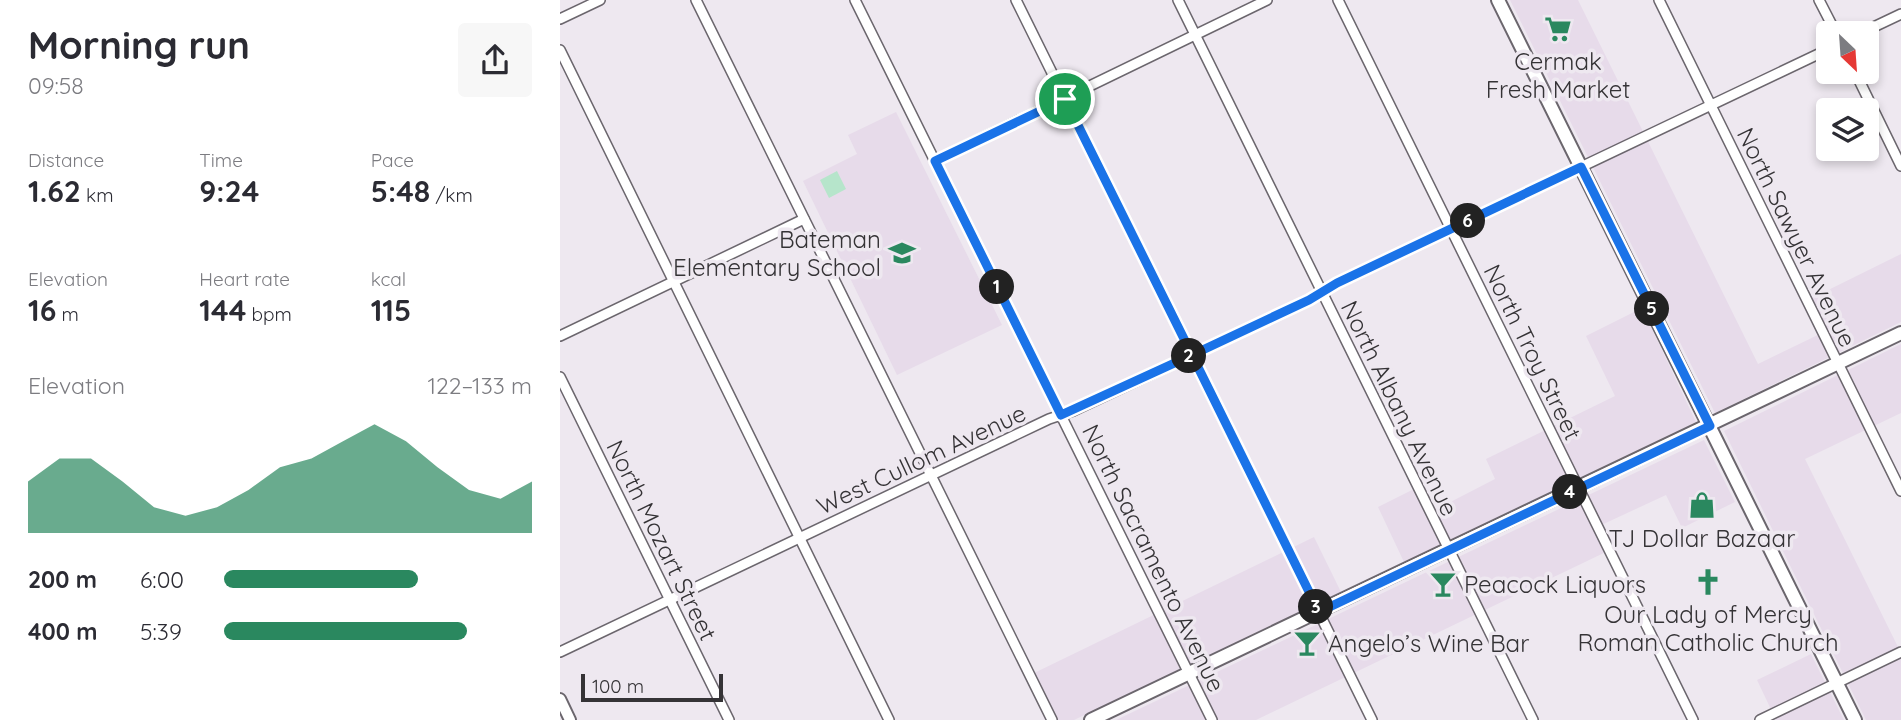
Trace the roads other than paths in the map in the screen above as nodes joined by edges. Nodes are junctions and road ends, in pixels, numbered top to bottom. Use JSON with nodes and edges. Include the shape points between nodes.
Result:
{"nodes":[{"id":1,"x":600,"y":0,"type":"edge"},
{"id":2,"x":696,"y":0,"type":"edge"},
{"id":3,"x":855,"y":0,"type":"edge"},
{"id":4,"x":1016,"y":0,"type":"edge"},
{"id":5,"x":1178,"y":0,"type":"edge"},
{"id":6,"x":1267,"y":0,"type":"edge"},
{"id":7,"x":1338,"y":0,"type":"edge"},
{"id":8,"x":1498,"y":0,"type":"edge"},
{"id":9,"x":1659,"y":0,"type":"edge"},
{"id":10,"x":1819,"y":0,"type":"edge"},
{"id":11,"x":1901,"y":14,"type":"edge"},
{"id":12,"x":560,"y":19,"type":"edge"},
{"id":13,"x":1830,"y":21,"type":"edge"},
{"id":14,"x":1880,"y":24,"type":"edge"},
{"id":15,"x":1195,"y":35,"type":"junction"},
{"id":16,"x":560,"y":50,"type":"edge"},
{"id":17,"x":1816,"y":55,"type":"edge"},
{"id":18,"x":1861,"y":84,"type":"edge"},
{"id":19,"x":1065,"y":99,"type":"junction"},
{"id":20,"x":1711,"y":105,"type":"junction"},
{"id":21,"x":935,"y":161,"type":"junction"},
{"id":22,"x":1901,"y":166,"type":"edge"},
{"id":23,"x":1581,"y":167,"type":"junction"},
{"id":24,"x":804,"y":219,"type":"junction"},
{"id":25,"x":1451,"y":229,"type":"junction"},
{"id":26,"x":674,"y":282,"type":"junction"},
{"id":27,"x":1322,"y":292,"type":"junction"},
{"id":28,"x":1901,"y":333,"type":"edge"},
{"id":29,"x":560,"y":336,"type":"edge"},
{"id":30,"x":1192,"y":355,"type":"junction"},
{"id":31,"x":1838,"y":364,"type":"junction"},
{"id":32,"x":560,"y":377,"type":"edge"},
{"id":33,"x":1061,"y":415,"type":"junction"},
{"id":34,"x":1710,"y":426,"type":"junction"},
{"id":35,"x":931,"y":475,"type":"junction"},
{"id":36,"x":1579,"y":488,"type":"junction"},
{"id":37,"x":1901,"y":491,"type":"edge"},
{"id":38,"x":800,"y":538,"type":"junction"},
{"id":39,"x":1449,"y":550,"type":"junction"},
{"id":40,"x":670,"y":600,"type":"junction"},
{"id":41,"x":1319,"y":612,"type":"junction"},
{"id":42,"x":560,"y":652,"type":"edge"},
{"id":43,"x":1901,"y":652,"type":"edge"},
{"id":44,"x":1189,"y":674,"type":"junction"},
{"id":45,"x":1837,"y":683,"type":"junction"},
{"id":46,"x":560,"y":699,"type":"edge"},
{"id":47,"x":570,"y":720,"type":"edge"},
{"id":48,"x":729,"y":720,"type":"edge"},
{"id":49,"x":889,"y":720,"type":"edge"},
{"id":50,"x":1052,"y":720,"type":"edge"},
{"id":51,"x":1091,"y":720,"type":"edge"},
{"id":52,"x":1212,"y":720,"type":"edge"},
{"id":53,"x":1372,"y":720,"type":"edge"},
{"id":54,"x":1533,"y":720,"type":"edge"},
{"id":55,"x":1693,"y":720,"type":"edge"},
{"id":56,"x":1760,"y":720,"type":"edge"},
{"id":57,"x":1855,"y":720,"type":"edge"}],
"edges":[{"from":1,"to":12,"type":"street"},
{"from":2,"to":24,"type":"street"},
{"from":3,"to":21,"type":"street","name":"North Sacramento Avenue"},
{"from":4,"to":19,"type":"street"},
{"from":5,"to":15,"type":"street","name":"North Albany Avenue"},
{"from":6,"to":15,"type":"street"},
{"from":7,"to":25,"type":"street","name":"North Troy Street"},
{"from":8,"to":23,"type":"main road"},
{"from":9,"to":20,"type":"street","name":"North Sawyer Avenue"},
{"from":10,"to":13,"type":"street"},
{"from":11,"to":14,"type":"street"},
{"from":15,"to":19,"type":"street"},
{"from":15,"to":27,"type":"street","name":"North Albany Avenue"},
{"from":16,"to":26,"type":"street"},
{"from":17,"to":20,"type":"street","name":"West Cullom Avenue"},
{"from":18,"to":22,"type":"street"},
{"from":19,"to":21,"type":"street"},
{"from":19,"to":30,"type":"street"},
{"from":20,"to":23,"type":"street","name":"West Cullom Avenue"},
{"from":20,"to":31,"type":"street","name":"North Sawyer Avenue"},
{"from":21,"to":33,"type":"street","name":"North Sacramento Avenue"},
{"from":23,"to":25,"type":"street","name":"West Cullom Avenue"},
{"from":23,"to":34,"type":"main road"},
{"from":24,"to":26,"type":"street"},
{"from":24,"to":35,"type":"street"},
{"from":25,"to":27,"type":"street","name":"West Cullom Avenue"},
{"from":25,"to":36,"type":"street","name":"North Troy Street"},
{"from":26,"to":29,"type":"street"},
{"from":26,"to":38,"type":"street"},
{"from":27,"to":30,"type":"street","name":"West Cullom Avenue"},
{"from":27,"to":39,"type":"street","name":"North Albany Avenue"},
{"from":28,"to":31,"type":"main road"},
{"from":30,"to":33,"type":"street","name":"West Cullom Avenue"},
{"from":30,"to":41,"type":"street"},
{"from":31,"to":34,"type":"main road"},
{"from":31,"to":37,"type":"street","name":"North Sawyer Avenue"},
{"from":32,"to":40,"type":"street","name":"North Mozart Street"},
{"from":33,"to":35,"type":"street","name":"West Cullom Avenue"},
{"from":33,"to":44,"type":"street","name":"North Sacramento Avenue"},
{"from":34,"to":36,"type":"main road"},
{"from":34,"to":45,"type":"main road"},
{"from":35,"to":38,"type":"street","name":"West Cullom Avenue"},
{"from":35,"to":50,"type":"street"},
{"from":36,"to":39,"type":"main road"},
{"from":36,"to":55,"type":"street","name":"North Troy Street"},
{"from":38,"to":40,"type":"street","name":"West Cullom Avenue"},
{"from":38,"to":49,"type":"street"},
{"from":39,"to":41,"type":"main road"},
{"from":39,"to":54,"type":"street","name":"North Albany Avenue"},
{"from":40,"to":42,"type":"street","name":"West Cullom Avenue"},
{"from":40,"to":48,"type":"street","name":"North Mozart Street"},
{"from":41,"to":44,"type":"main road"},
{"from":41,"to":53,"type":"street"},
{"from":43,"to":45,"type":"street"},
{"from":44,"to":51,"type":"main road"},
{"from":44,"to":52,"type":"street","name":"North Sacramento Avenue"},
{"from":45,"to":56,"type":"street"},
{"from":45,"to":57,"type":"main road"},
{"from":46,"to":47,"type":"street"}]}
